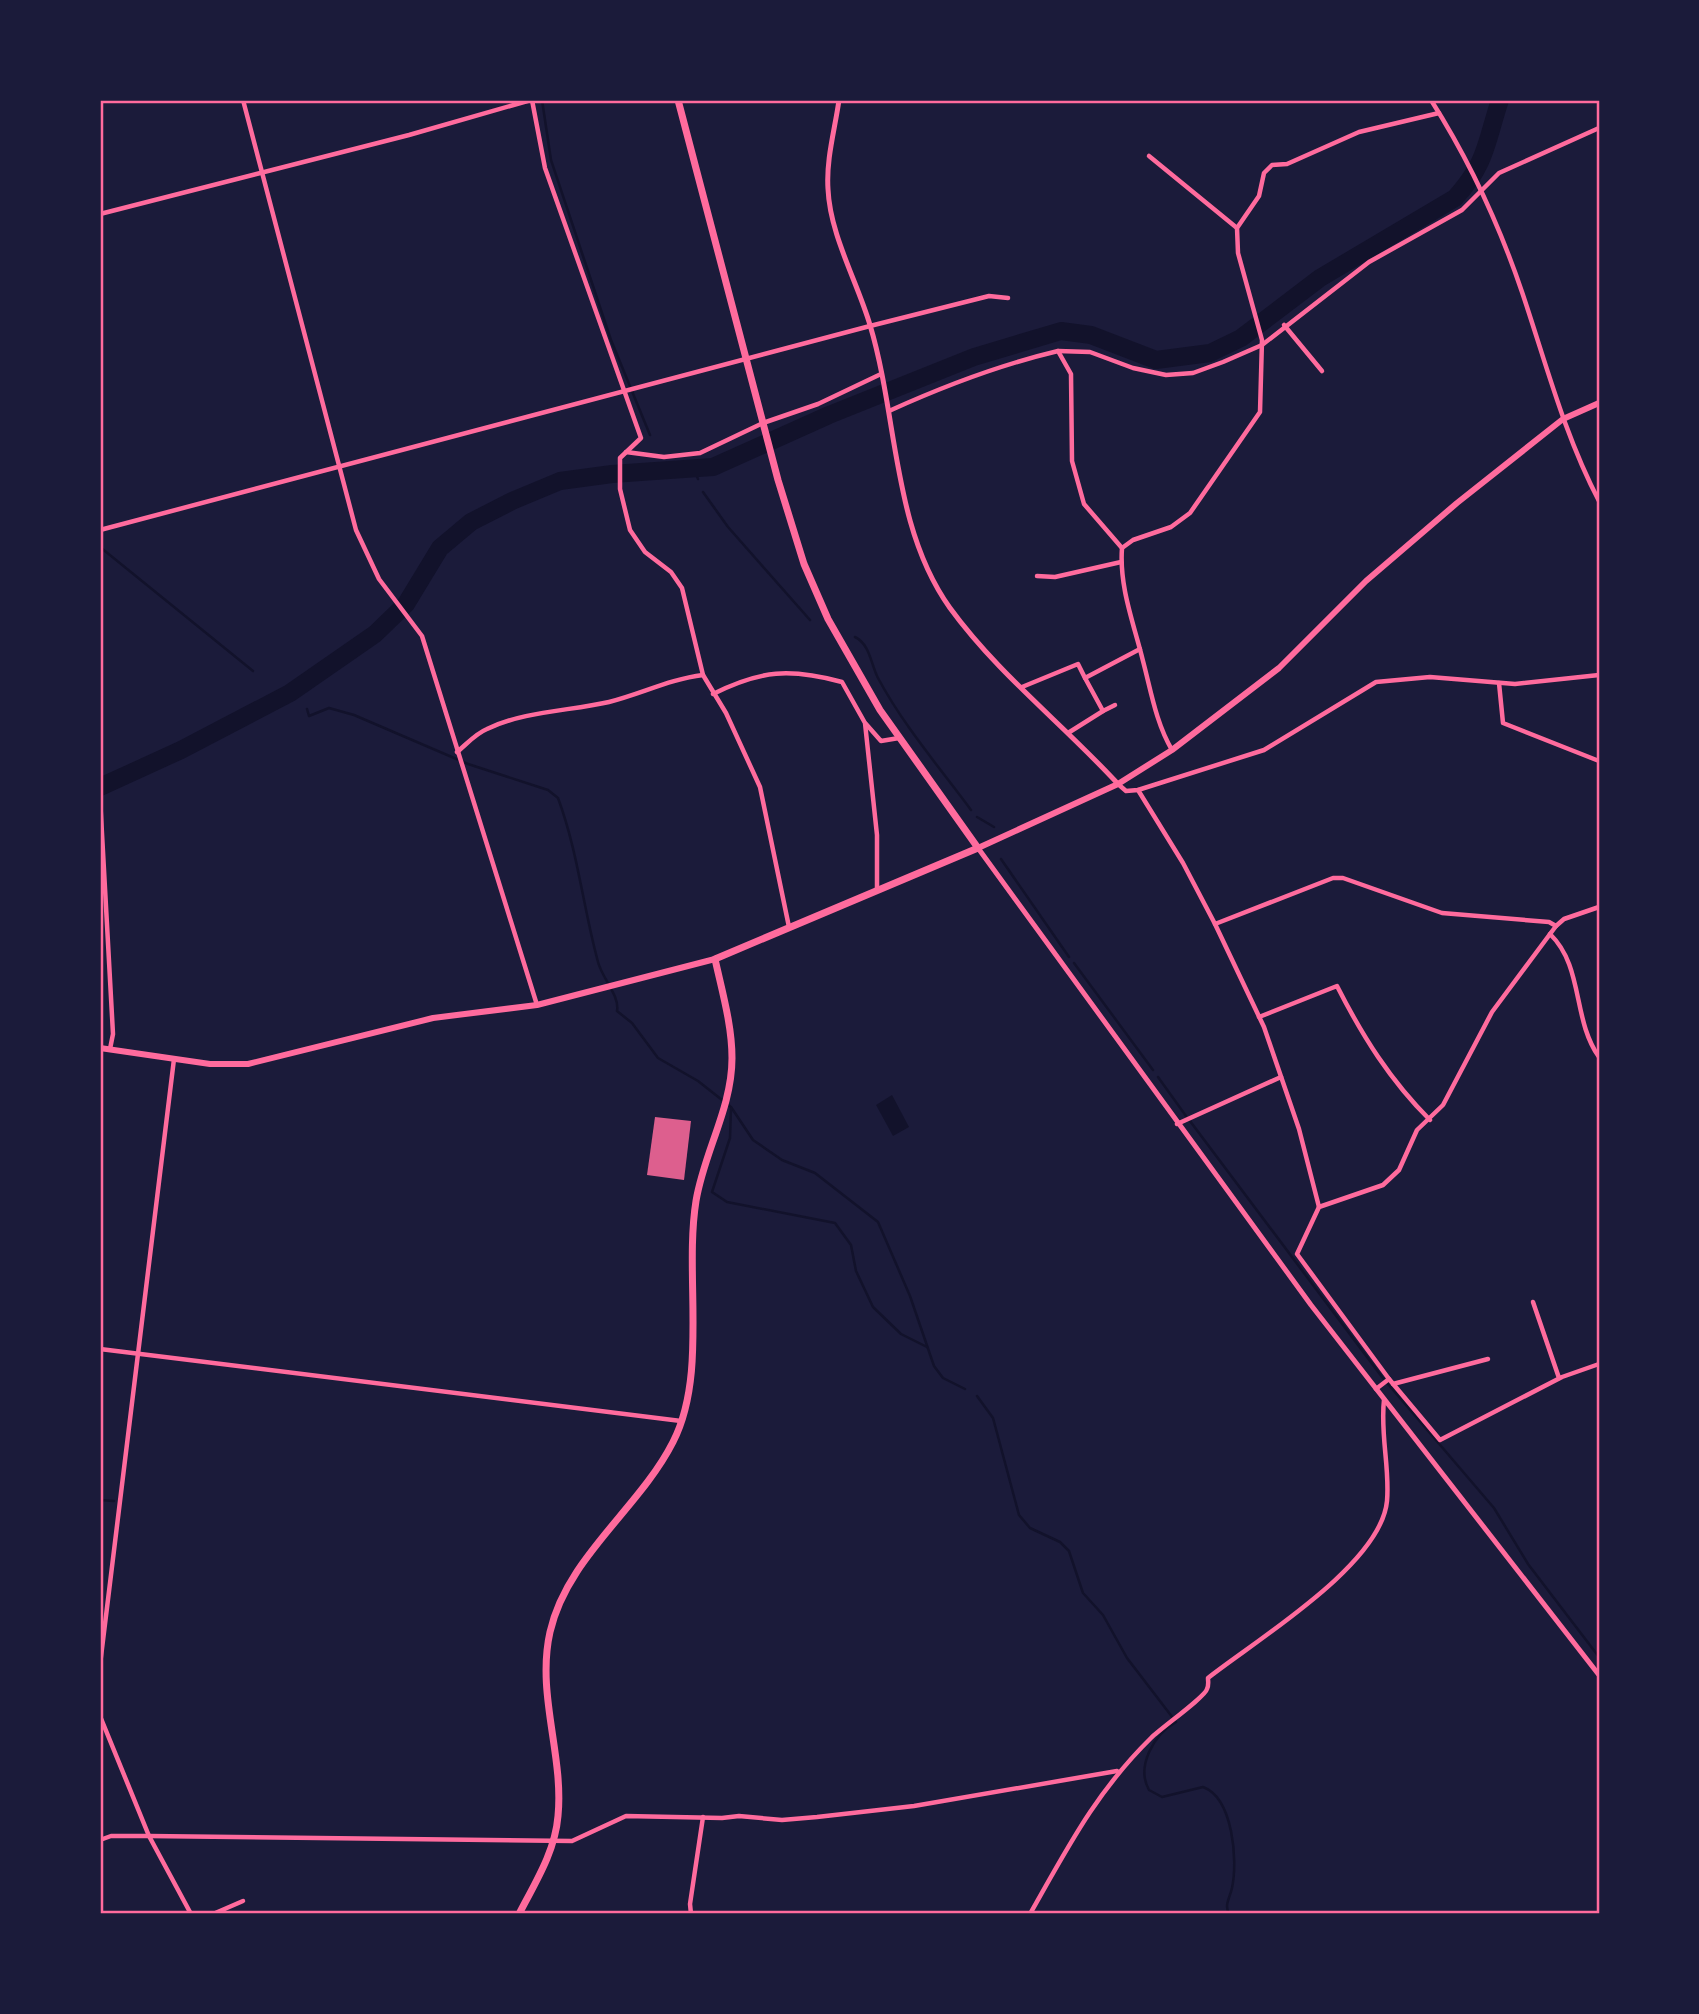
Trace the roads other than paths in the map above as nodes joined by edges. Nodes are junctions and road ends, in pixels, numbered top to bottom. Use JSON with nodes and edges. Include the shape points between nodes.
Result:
{"nodes":[{"id":1,"x":243,"y":100,"type":"edge"},
{"id":2,"x":532,"y":100,"type":"edge"},
{"id":3,"x":678,"y":100,"type":"edge"},
{"id":4,"x":839,"y":100,"type":"edge"},
{"id":5,"x":1431,"y":100,"type":"edge"},
{"id":6,"x":1439,"y":113,"type":"junction"},
{"id":7,"x":1599,"y":128,"type":"edge"},
{"id":8,"x":1149,"y":156,"type":"dead end"},
{"id":9,"x":263,"y":172,"type":"junction"},
{"id":10,"x":1481,"y":190,"type":"junction"},
{"id":11,"x":100,"y":214,"type":"edge"},
{"id":12,"x":1237,"y":228,"type":"junction"},
{"id":13,"x":1007,"y":298,"type":"dead end"},
{"id":14,"x":1284,"y":325,"type":"junction"},
{"id":15,"x":870,"y":326,"type":"junction"},
{"id":16,"x":1262,"y":342,"type":"junction"},
{"id":17,"x":1058,"y":351,"type":"junction"},
{"id":18,"x":747,"y":359,"type":"junction"},
{"id":19,"x":1322,"y":371,"type":"dead end"},
{"id":20,"x":882,"y":377,"type":"junction"},
{"id":21,"x":622,"y":392,"type":"junction"},
{"id":22,"x":1599,"y":403,"type":"edge"},
{"id":23,"x":888,"y":409,"type":"junction"},
{"id":24,"x":1563,"y":419,"type":"junction"},
{"id":25,"x":763,"y":424,"type":"junction"},
{"id":26,"x":626,"y":452,"type":"junction"},
{"id":27,"x":340,"y":467,"type":"junction"},
{"id":28,"x":1599,"y":501,"type":"edge"},
{"id":29,"x":100,"y":530,"type":"edge"},
{"id":30,"x":1122,"y":548,"type":"junction"},
{"id":31,"x":1121,"y":562,"type":"junction"},
{"id":32,"x":1037,"y":576,"type":"dead end"},
{"id":33,"x":1140,"y":649,"type":"junction"},
{"id":34,"x":1599,"y":674,"type":"edge"},
{"id":35,"x":703,"y":675,"type":"junction"},
{"id":36,"x":1085,"y":678,"type":"junction"},
{"id":37,"x":1499,"y":683,"type":"junction"},
{"id":38,"x":1022,"y":687,"type":"junction"},
{"id":39,"x":713,"y":694,"type":"junction"},
{"id":40,"x":1115,"y":705,"type":"dead end"},
{"id":41,"x":1103,"y":711,"type":"junction"},
{"id":42,"x":865,"y":723,"type":"junction"},
{"id":43,"x":1068,"y":733,"type":"junction"},
{"id":44,"x":900,"y":738,"type":"junction"},
{"id":45,"x":1172,"y":750,"type":"junction"},
{"id":46,"x":457,"y":756,"type":"junction"},
{"id":47,"x":1599,"y":761,"type":"edge"},
{"id":48,"x":1118,"y":784,"type":"junction"},
{"id":49,"x":1138,"y":790,"type":"junction"},
{"id":50,"x":100,"y":797,"type":"edge"},
{"id":51,"x":100,"y":802,"type":"edge"},
{"id":52,"x":978,"y":848,"type":"junction"},
{"id":53,"x":877,"y":889,"type":"junction"},
{"id":54,"x":1599,"y":907,"type":"edge"},
{"id":55,"x":1215,"y":924,"type":"junction"},
{"id":56,"x":1556,"y":926,"type":"junction"},
{"id":57,"x":789,"y":927,"type":"junction"},
{"id":58,"x":1550,"y":934,"type":"junction"},
{"id":59,"x":715,"y":959,"type":"junction"},
{"id":60,"x":537,"y":1005,"type":"junction"},
{"id":61,"x":1259,"y":1017,"type":"junction"},
{"id":62,"x":110,"y":1046,"type":"junction"},
{"id":63,"x":100,"y":1048,"type":"edge"},
{"id":64,"x":1599,"y":1057,"type":"edge"},
{"id":65,"x":174,"y":1059,"type":"junction"},
{"id":66,"x":1281,"y":1077,"type":"junction"},
{"id":67,"x":1430,"y":1120,"type":"junction"},
{"id":68,"x":1177,"y":1124,"type":"junction"},
{"id":69,"x":1319,"y":1207,"type":"junction"},
{"id":70,"x":1533,"y":1302,"type":"dead end"},
{"id":71,"x":100,"y":1349,"type":"edge"},
{"id":72,"x":138,"y":1353,"type":"junction"},
{"id":73,"x":1488,"y":1359,"type":"dead end"},
{"id":74,"x":1599,"y":1364,"type":"edge"},
{"id":75,"x":1558,"y":1375,"type":"junction"},
{"id":76,"x":1386,"y":1381,"type":"junction"},
{"id":77,"x":1393,"y":1384,"type":"junction"},
{"id":78,"x":1376,"y":1389,"type":"junction"},
{"id":79,"x":1384,"y":1400,"type":"junction"},
{"id":80,"x":681,"y":1421,"type":"junction"},
{"id":81,"x":100,"y":1665,"type":"edge"},
{"id":82,"x":1599,"y":1675,"type":"edge"},
{"id":83,"x":100,"y":1716,"type":"edge"},
{"id":84,"x":1117,"y":1771,"type":"junction"},
{"id":85,"x":703,"y":1817,"type":"junction"},
{"id":86,"x":149,"y":1836,"type":"junction"},
{"id":87,"x":100,"y":1840,"type":"edge"},
{"id":88,"x":553,"y":1840,"type":"junction"},
{"id":89,"x":243,"y":1901,"type":"dead end"},
{"id":90,"x":191,"y":1914,"type":"edge"},
{"id":91,"x":214,"y":1914,"type":"edge"},
{"id":92,"x":519,"y":1914,"type":"edge"},
{"id":93,"x":691,"y":1914,"type":"edge"},
{"id":94,"x":1030,"y":1914,"type":"edge"}],
"edges":[{"from":1,"to":9,"type":"street"},
{"from":2,"to":9,"type":"street"},
{"from":2,"to":21,"type":"street","via":[[545,169]]},
{"from":3,"to":18,"type":"main road"},
{"from":4,"to":15,"type":"street","via":[[828,190]]},
{"from":5,"to":6,"type":"street"},
{"from":6,"to":10,"type":"street"},
{"from":6,"to":12,"type":"street","via":[[1359,132],[1287,164],[1272,165]]},
{"from":7,"to":10,"type":"street","via":[[1499,173]]},
{"from":8,"to":12,"type":"street"},
{"from":9,"to":11,"type":"street"},
{"from":9,"to":27,"type":"street"},
{"from":10,"to":14,"type":"street","via":[[1444,222],[1369,262]]},
{"from":10,"to":24,"type":"street","via":[[1514,269]]},
{"from":12,"to":16,"type":"street","via":[[1238,253]]},
{"from":13,"to":15,"type":"street","via":[[989,296]]},
{"from":14,"to":16,"type":"street"},
{"from":14,"to":19,"type":"street"},
{"from":15,"to":18,"type":"street"},
{"from":15,"to":20,"type":"street"},
{"from":16,"to":17,"type":"street","via":[[1205,369],[1175,375],[1143,371],[1090,352]]},
{"from":16,"to":30,"type":"street","via":[[1263,403],[1256,421],[1190,513],[1171,527]]},
{"from":17,"to":23,"type":"street","via":[[962,379]]},
{"from":17,"to":30,"type":"street","via":[[1071,374],[1072,461],[1084,504]]},
{"from":18,"to":21,"type":"street"},
{"from":18,"to":25,"type":"main road"},
{"from":20,"to":23,"type":"street"},
{"from":20,"to":25,"type":"street"},
{"from":21,"to":26,"type":"street","via":[[641,438]]},
{"from":21,"to":27,"type":"street"},
{"from":22,"to":24,"type":"main road"},
{"from":23,"to":38,"type":"street","via":[[908,514],[930,574],[975,639]]},
{"from":24,"to":28,"type":"street"},
{"from":24,"to":45,"type":"main road","via":[[1366,581],[1279,668]]},
{"from":25,"to":26,"type":"street","via":[[700,453],[664,457]]},
{"from":25,"to":44,"type":"main road","via":[[804,564],[828,619]]},
{"from":26,"to":35,"type":"street","via":[[620,458],[620,489],[630,530],[682,588]]},
{"from":27,"to":29,"type":"street"},
{"from":27,"to":46,"type":"street","via":[[366,558],[422,636]]},
{"from":30,"to":31,"type":"street"},
{"from":31,"to":32,"type":"street","via":[[1055,577]]},
{"from":31,"to":33,"type":"street"},
{"from":33,"to":36,"type":"street"},
{"from":33,"to":45,"type":"street","via":[[1161,727]]},
{"from":34,"to":37,"type":"street"},
{"from":35,"to":39,"type":"street"},
{"from":35,"to":46,"type":"street","via":[[669,681],[608,702],[489,727]]},
{"from":36,"to":38,"type":"street","via":[[1078,664]]},
{"from":36,"to":41,"type":"street"},
{"from":37,"to":47,"type":"street","via":[[1503,723]]},
{"from":37,"to":49,"type":"street","via":[[1430,677],[1377,682],[1264,750]]},
{"from":38,"to":43,"type":"street"},
{"from":39,"to":42,"type":"street","via":[[742,680],[778,671],[812,674],[842,681]]},
{"from":39,"to":57,"type":"street","via":[[760,787]]},
{"from":40,"to":41,"type":"street"},
{"from":41,"to":43,"type":"street"},
{"from":42,"to":44,"type":"street","via":[[881,741]]},
{"from":42,"to":53,"type":"street","via":[[877,835]]},
{"from":43,"to":48,"type":"street"},
{"from":44,"to":52,"type":"main road"},
{"from":45,"to":48,"type":"main road"},
{"from":46,"to":60,"type":"street"},
{"from":48,"to":49,"type":"street","via":[[1126,791]]},
{"from":48,"to":52,"type":"main road"},
{"from":49,"to":55,"type":"street"},
{"from":50,"to":51,"type":"street"},
{"from":51,"to":62,"type":"street"},
{"from":52,"to":53,"type":"main road"},
{"from":52,"to":68,"type":"street"},
{"from":53,"to":57,"type":"main road"},
{"from":54,"to":56,"type":"street"},
{"from":55,"to":56,"type":"street","via":[[1343,878],[1442,913]]},
{"from":55,"to":61,"type":"street"},
{"from":56,"to":58,"type":"street"},
{"from":57,"to":59,"type":"main road"},
{"from":58,"to":64,"type":"street","via":[[1568,956],[1585,1031]]},
{"from":58,"to":67,"type":"street","via":[[1492,1012],[1462,1072]]},
{"from":59,"to":60,"type":"main road"},
{"from":59,"to":80,"type":"main road","via":[[730,1035],[728,1097],[696,1198],[691,1355]]},
{"from":60,"to":65,"type":"main road","via":[[433,1018],[248,1064]]},
{"from":61,"to":66,"type":"street"},
{"from":61,"to":67,"type":"street","via":[[1337,986],[1366,1042],[1399,1089]]},
{"from":62,"to":63,"type":"main road"},
{"from":62,"to":65,"type":"main road"},
{"from":65,"to":72,"type":"street"},
{"from":66,"to":68,"type":"street"},
{"from":66,"to":69,"type":"street"},
{"from":67,"to":69,"type":"street","via":[[1418,1129],[1399,1170],[1383,1185]]},
{"from":68,"to":78,"type":"street"},
{"from":69,"to":76,"type":"street","via":[[1297,1254]]},
{"from":70,"to":75,"type":"street"},
{"from":71,"to":72,"type":"street"},
{"from":72,"to":80,"type":"street"},
{"from":72,"to":81,"type":"street"},
{"from":73,"to":77,"type":"street"},
{"from":74,"to":75,"type":"street"},
{"from":75,"to":77,"type":"street","via":[[1440,1440]]},
{"from":76,"to":77,"type":"street"},
{"from":76,"to":78,"type":"street"},
{"from":78,"to":79,"type":"street"},
{"from":79,"to":82,"type":"street"},
{"from":79,"to":84,"type":"street","via":[[1387,1502],[1364,1550],[1324,1590],[1208,1678],[1208,1690],[1170,1719]]},
{"from":80,"to":88,"type":"main road","via":[[655,1471],[583,1564],[555,1615],[546,1673],[558,1786]]},
{"from":83,"to":86,"type":"street"},
{"from":84,"to":85,"type":"street","via":[[914,1807],[782,1819]]},
{"from":84,"to":94,"type":"street","via":[[1080,1824]]},
{"from":85,"to":88,"type":"street","via":[[626,1816],[584,1837]]},
{"from":85,"to":93,"type":"street"},
{"from":86,"to":87,"type":"street"},
{"from":86,"to":88,"type":"street"},
{"from":86,"to":90,"type":"street"},
{"from":88,"to":92,"type":"main road"},
{"from":89,"to":91,"type":"street"}]}
